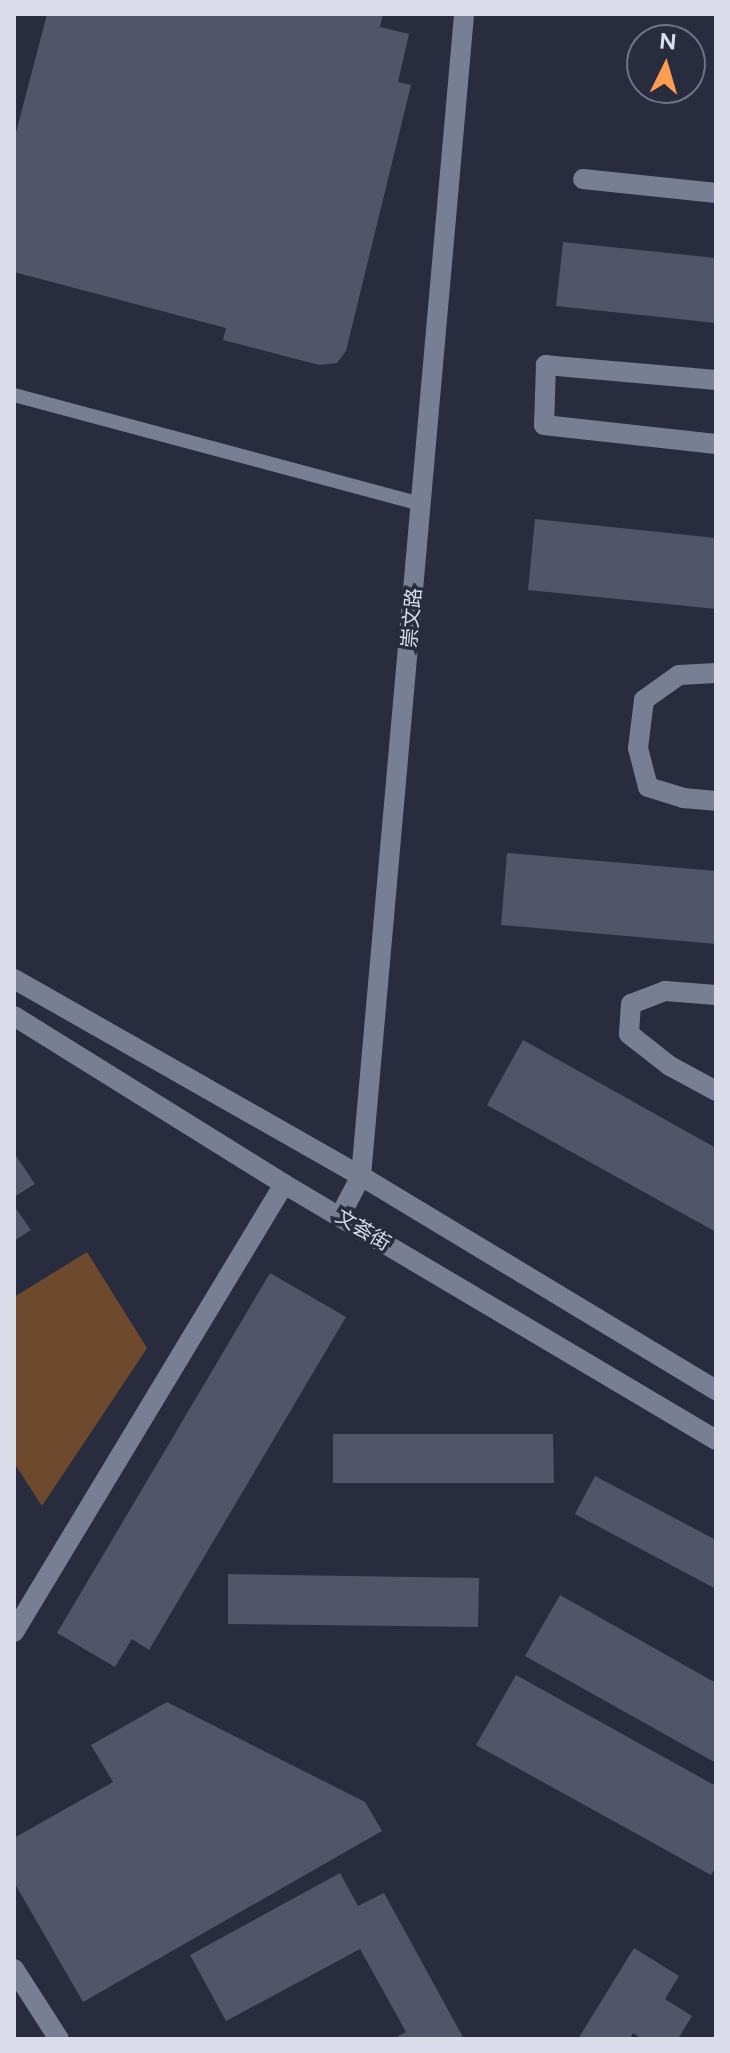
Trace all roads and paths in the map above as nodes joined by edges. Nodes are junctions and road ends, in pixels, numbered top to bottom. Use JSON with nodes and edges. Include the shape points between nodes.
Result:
{"nodes":[{"id":1,"x":464,"y":14,"type":"edge"},
{"id":2,"x":583,"y":179,"type":"dead end"},
{"id":3,"x":716,"y":193,"type":"edge"},
{"id":4,"x":716,"y":380,"type":"edge"},
{"id":5,"x":14,"y":395,"type":"edge"},
{"id":6,"x":716,"y":444,"type":"edge"},
{"id":7,"x":422,"y":504,"type":"junction"},
{"id":8,"x":716,"y":673,"type":"edge"},
{"id":9,"x":716,"y":801,"type":"edge"},
{"id":10,"x":14,"y":979,"type":"edge"},
{"id":11,"x":716,"y":995,"type":"edge"},
{"id":12,"x":14,"y":1016,"type":"edge"},
{"id":13,"x":716,"y":1091,"type":"edge"},
{"id":14,"x":361,"y":1176,"type":"junction"},
{"id":15,"x":284,"y":1184,"type":"junction"},
{"id":16,"x":340,"y":1216,"type":"junction"},
{"id":17,"x":716,"y":1390,"type":"edge"},
{"id":18,"x":716,"y":1440,"type":"edge"},
{"id":19,"x":14,"y":1632,"type":"edge"},
{"id":20,"x":14,"y":1969,"type":"edge"},
{"id":21,"x":59,"y":2039,"type":"edge"}],
"edges":[{"from":1,"to":7,"type":"street","name":"崇文路"},
{"from":2,"to":3,"type":"street"},
{"from":4,"to":6,"type":"street","via":[[546,365],[544,425]]},
{"from":5,"to":7,"type":"lane"},
{"from":7,"to":14,"type":"street","name":"崇文路"},
{"from":8,"to":9,"type":"street","via":[[679,675],[644,700],[638,748],[648,787]]},
{"from":10,"to":14,"type":"street"},
{"from":11,"to":13,"type":"street","via":[[665,991],[631,1004],[629,1034],[670,1066]]},
{"from":12,"to":15,"type":"street","name":"文荟街"},
{"from":14,"to":16,"type":"street","name":"崇文路"},
{"from":14,"to":17,"type":"street"},
{"from":15,"to":16,"type":"street","name":"文荟街"},
{"from":15,"to":19,"type":"street"},
{"from":16,"to":18,"type":"street","name":"文荟街"},
{"from":20,"to":21,"type":"street"}]}
